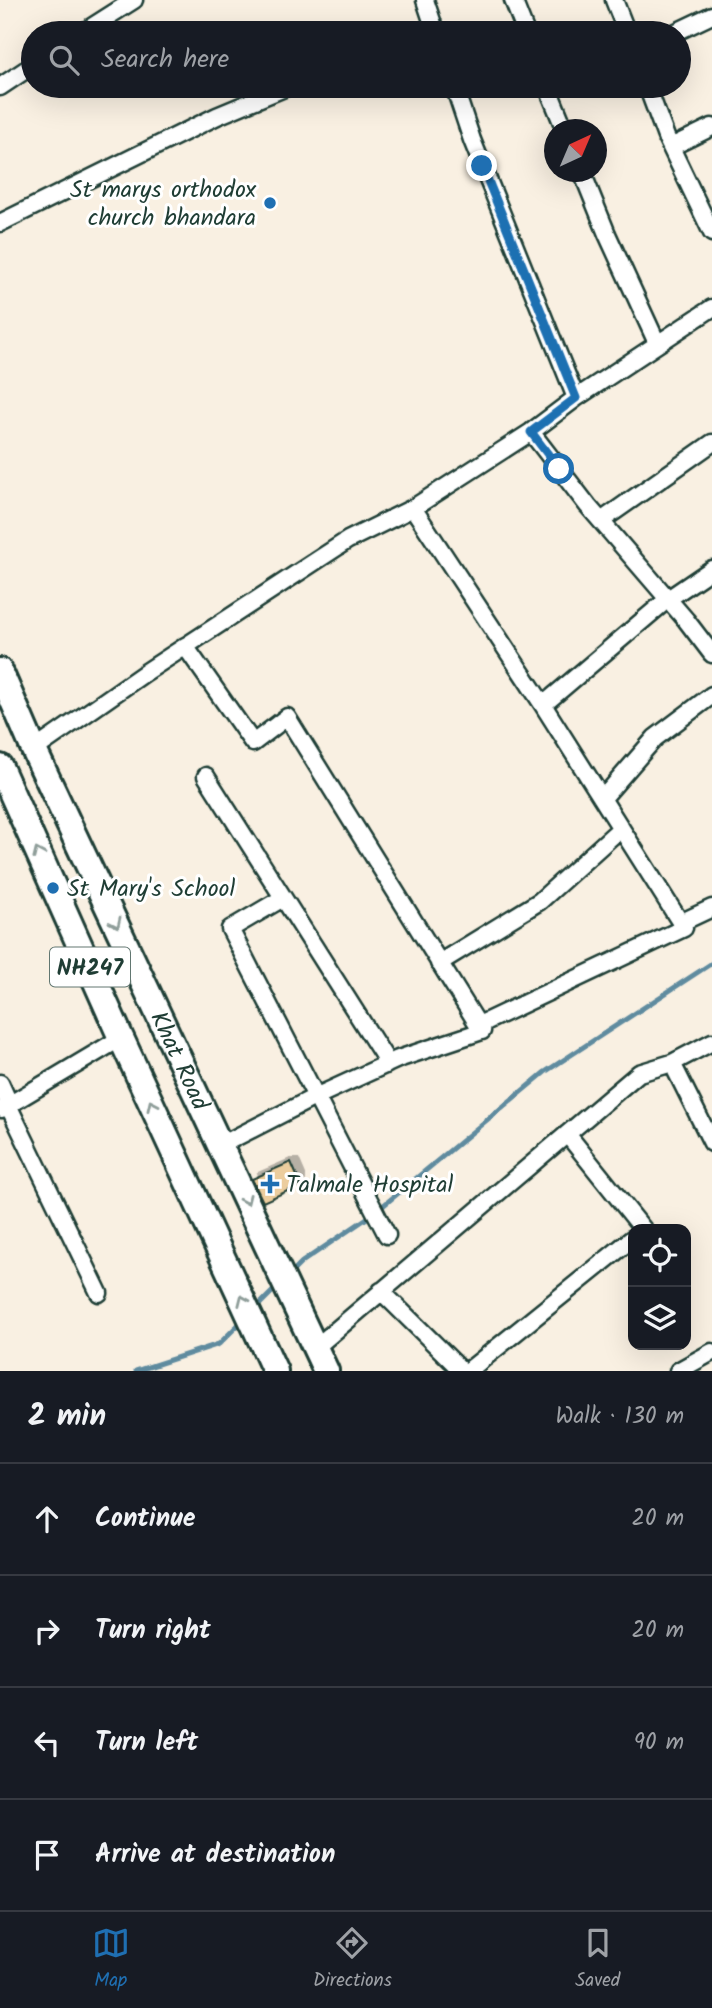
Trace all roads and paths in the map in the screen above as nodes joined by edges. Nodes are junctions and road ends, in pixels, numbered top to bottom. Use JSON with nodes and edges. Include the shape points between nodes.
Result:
{"nodes":[{"id":1,"x":134,"y":0,"type":"edge"},
{"id":2,"x":425,"y":0,"type":"edge"},
{"id":3,"x":513,"y":0,"type":"edge"},
{"id":4,"x":614,"y":0,"type":"edge"},
{"id":5,"x":712,"y":15,"type":"edge"},
{"id":6,"x":101,"y":21,"type":"edge"},
{"id":7,"x":432,"y":21,"type":"edge"},
{"id":8,"x":521,"y":21,"type":"edge"},
{"id":9,"x":622,"y":21,"type":"edge"},
{"id":10,"x":691,"y":25,"type":"edge"},
{"id":11,"x":21,"y":73,"type":"edge"},
{"id":12,"x":0,"y":86,"type":"edge"},
{"id":13,"x":260,"y":98,"type":"edge"},
{"id":14,"x":458,"y":98,"type":"edge"},
{"id":15,"x":552,"y":98,"type":"edge"},
{"id":16,"x":652,"y":98,"type":"edge"},
{"id":17,"x":560,"y":119,"type":"edge"},
{"id":18,"x":712,"y":127,"type":"edge"},
{"id":19,"x":671,"y":147,"type":"junction"},
{"id":20,"x":586,"y":182,"type":"edge"},
{"id":21,"x":0,"y":223,"type":"edge"},
{"id":22,"x":712,"y":233,"type":"edge"},
{"id":23,"x":712,"y":308,"type":"edge"},
{"id":24,"x":657,"y":343,"type":"junction"},
{"id":25,"x":576,"y":398,"type":"junction"},
{"id":26,"x":531,"y":432,"type":"junction"},
{"id":27,"x":712,"y":443,"type":"edge"},
{"id":28,"x":413,"y":508,"type":"junction"},
{"id":29,"x":601,"y":521,"type":"junction"},
{"id":30,"x":712,"y":569,"type":"edge"},
{"id":31,"x":668,"y":599,"type":"junction"},
{"id":32,"x":185,"y":646,"type":"junction"},
{"id":33,"x":712,"y":654,"type":"edge"},
{"id":34,"x":0,"y":671,"type":"edge"},
{"id":35,"x":712,"y":695,"type":"edge"},
{"id":36,"x":543,"y":705,"type":"junction"},
{"id":37,"x":34,"y":750,"type":"junction"},
{"id":38,"x":0,"y":768,"type":"edge"},
{"id":39,"x":206,"y":776,"type":"dead end"},
{"id":40,"x":603,"y":799,"type":"junction"},
{"id":41,"x":621,"y":828,"type":"junction"},
{"id":42,"x":283,"y":898,"type":"junction"},
{"id":43,"x":712,"y":908,"type":"edge"},
{"id":44,"x":680,"y":923,"type":"junction"},
{"id":45,"x":439,"y":963,"type":"junction"},
{"id":46,"x":482,"y":1031,"type":"junction"},
{"id":47,"x":121,"y":1038,"type":"junction"},
{"id":48,"x":712,"y":1041,"type":"edge"},
{"id":49,"x":672,"y":1063,"type":"junction"},
{"id":50,"x":386,"y":1065,"type":"junction"},
{"id":51,"x":0,"y":1083,"type":"edge"},
{"id":52,"x":315,"y":1097,"type":"junction"},
{"id":53,"x":6,"y":1107,"type":"edge"},
{"id":54,"x":567,"y":1134,"type":"junction"},
{"id":55,"x":712,"y":1143,"type":"edge"},
{"id":56,"x":221,"y":1145,"type":"junction"},
{"id":57,"x":639,"y":1224,"type":"edge"},
{"id":58,"x":387,"y":1234,"type":"dead end"},
{"id":59,"x":628,"y":1242,"type":"edge"},
{"id":60,"x":381,"y":1290,"type":"junction"},
{"id":61,"x":99,"y":1293,"type":"dead end"},
{"id":62,"x":315,"y":1348,"type":"junction"},
{"id":63,"x":712,"y":1352,"type":"edge"},
{"id":64,"x":275,"y":1371,"type":"edge"},
{"id":65,"x":326,"y":1371,"type":"edge"},
{"id":66,"x":461,"y":1371,"type":"edge"},
{"id":67,"x":468,"y":1371,"type":"edge"},
{"id":68,"x":678,"y":1371,"type":"edge"}],
"edges":[{"from":1,"to":6,"type":"street"},
{"from":2,"to":7,"type":"street"},
{"from":3,"to":8,"type":"street"},
{"from":4,"to":9,"type":"street"},
{"from":5,"to":10,"type":"street"},
{"from":11,"to":12,"type":"street"},
{"from":13,"to":21,"type":"street"},
{"from":14,"to":25,"type":"street"},
{"from":15,"to":17,"type":"street"},
{"from":16,"to":19,"type":"street"},
{"from":18,"to":19,"type":"street"},
{"from":19,"to":22,"type":"street"},
{"from":20,"to":24,"type":"street"},
{"from":23,"to":24,"type":"street"},
{"from":24,"to":25,"type":"street"},
{"from":25,"to":26,"type":"street"},
{"from":26,"to":28,"type":"street"},
{"from":26,"to":29,"type":"street"},
{"from":27,"to":29,"type":"street"},
{"from":28,"to":32,"type":"street","via":[[348,540]]},
{"from":28,"to":36,"type":"street"},
{"from":29,"to":31,"type":"street"},
{"from":30,"to":31,"type":"street"},
{"from":31,"to":33,"type":"street"},
{"from":31,"to":36,"type":"street"},
{"from":32,"to":37,"type":"street"},
{"from":32,"to":45,"type":"street","via":[[253,743],[287,717]]},
{"from":34,"to":37,"type":"highway","name":"Khat Road","number":"NH247"},
{"from":35,"to":40,"type":"street","via":[[655,738]]},
{"from":36,"to":40,"type":"street"},
{"from":37,"to":38,"type":"highway","number":"NH247"},
{"from":37,"to":56,"type":"highway","name":"Khat Road","number":"NH247","one_way":true},
{"from":47,"to":38,"type":"highway","name":"Khat Road","number":"NH247","one_way":true},
{"from":39,"to":42,"type":"street"},
{"from":40,"to":41,"type":"street"},
{"from":41,"to":44,"type":"street"},
{"from":41,"to":45,"type":"street","via":[[540,901]]},
{"from":42,"to":50,"type":"street"},
{"from":42,"to":52,"type":"street","via":[[230,929]]},
{"from":43,"to":44,"type":"street"},
{"from":44,"to":46,"type":"street","via":[[684,928],[483,1023]]},
{"from":45,"to":46,"type":"street"},
{"from":46,"to":50,"type":"street"},
{"from":47,"to":53,"type":"street"},
{"from":64,"to":47,"type":"highway","name":"Khat Road","number":"NH247","one_way":true},
{"from":48,"to":49,"type":"street"},
{"from":49,"to":54,"type":"street","via":[[639,1073]]},
{"from":49,"to":55,"type":"street"},
{"from":50,"to":52,"type":"street"},
{"from":51,"to":53,"type":"street"},
{"from":52,"to":56,"type":"street"},
{"from":52,"to":58,"type":"street"},
{"from":53,"to":61,"type":"street"},
{"from":54,"to":57,"type":"street"},
{"from":54,"to":60,"type":"street"},
{"from":56,"to":62,"type":"highway","name":"Khat Road","number":"NH247","one_way":true},
{"from":59,"to":67,"type":"street"},
{"from":60,"to":62,"type":"street"},
{"from":60,"to":66,"type":"street"},
{"from":62,"to":65,"type":"highway","name":"Khat Road","number":"NH247"},
{"from":63,"to":68,"type":"street"}]}
